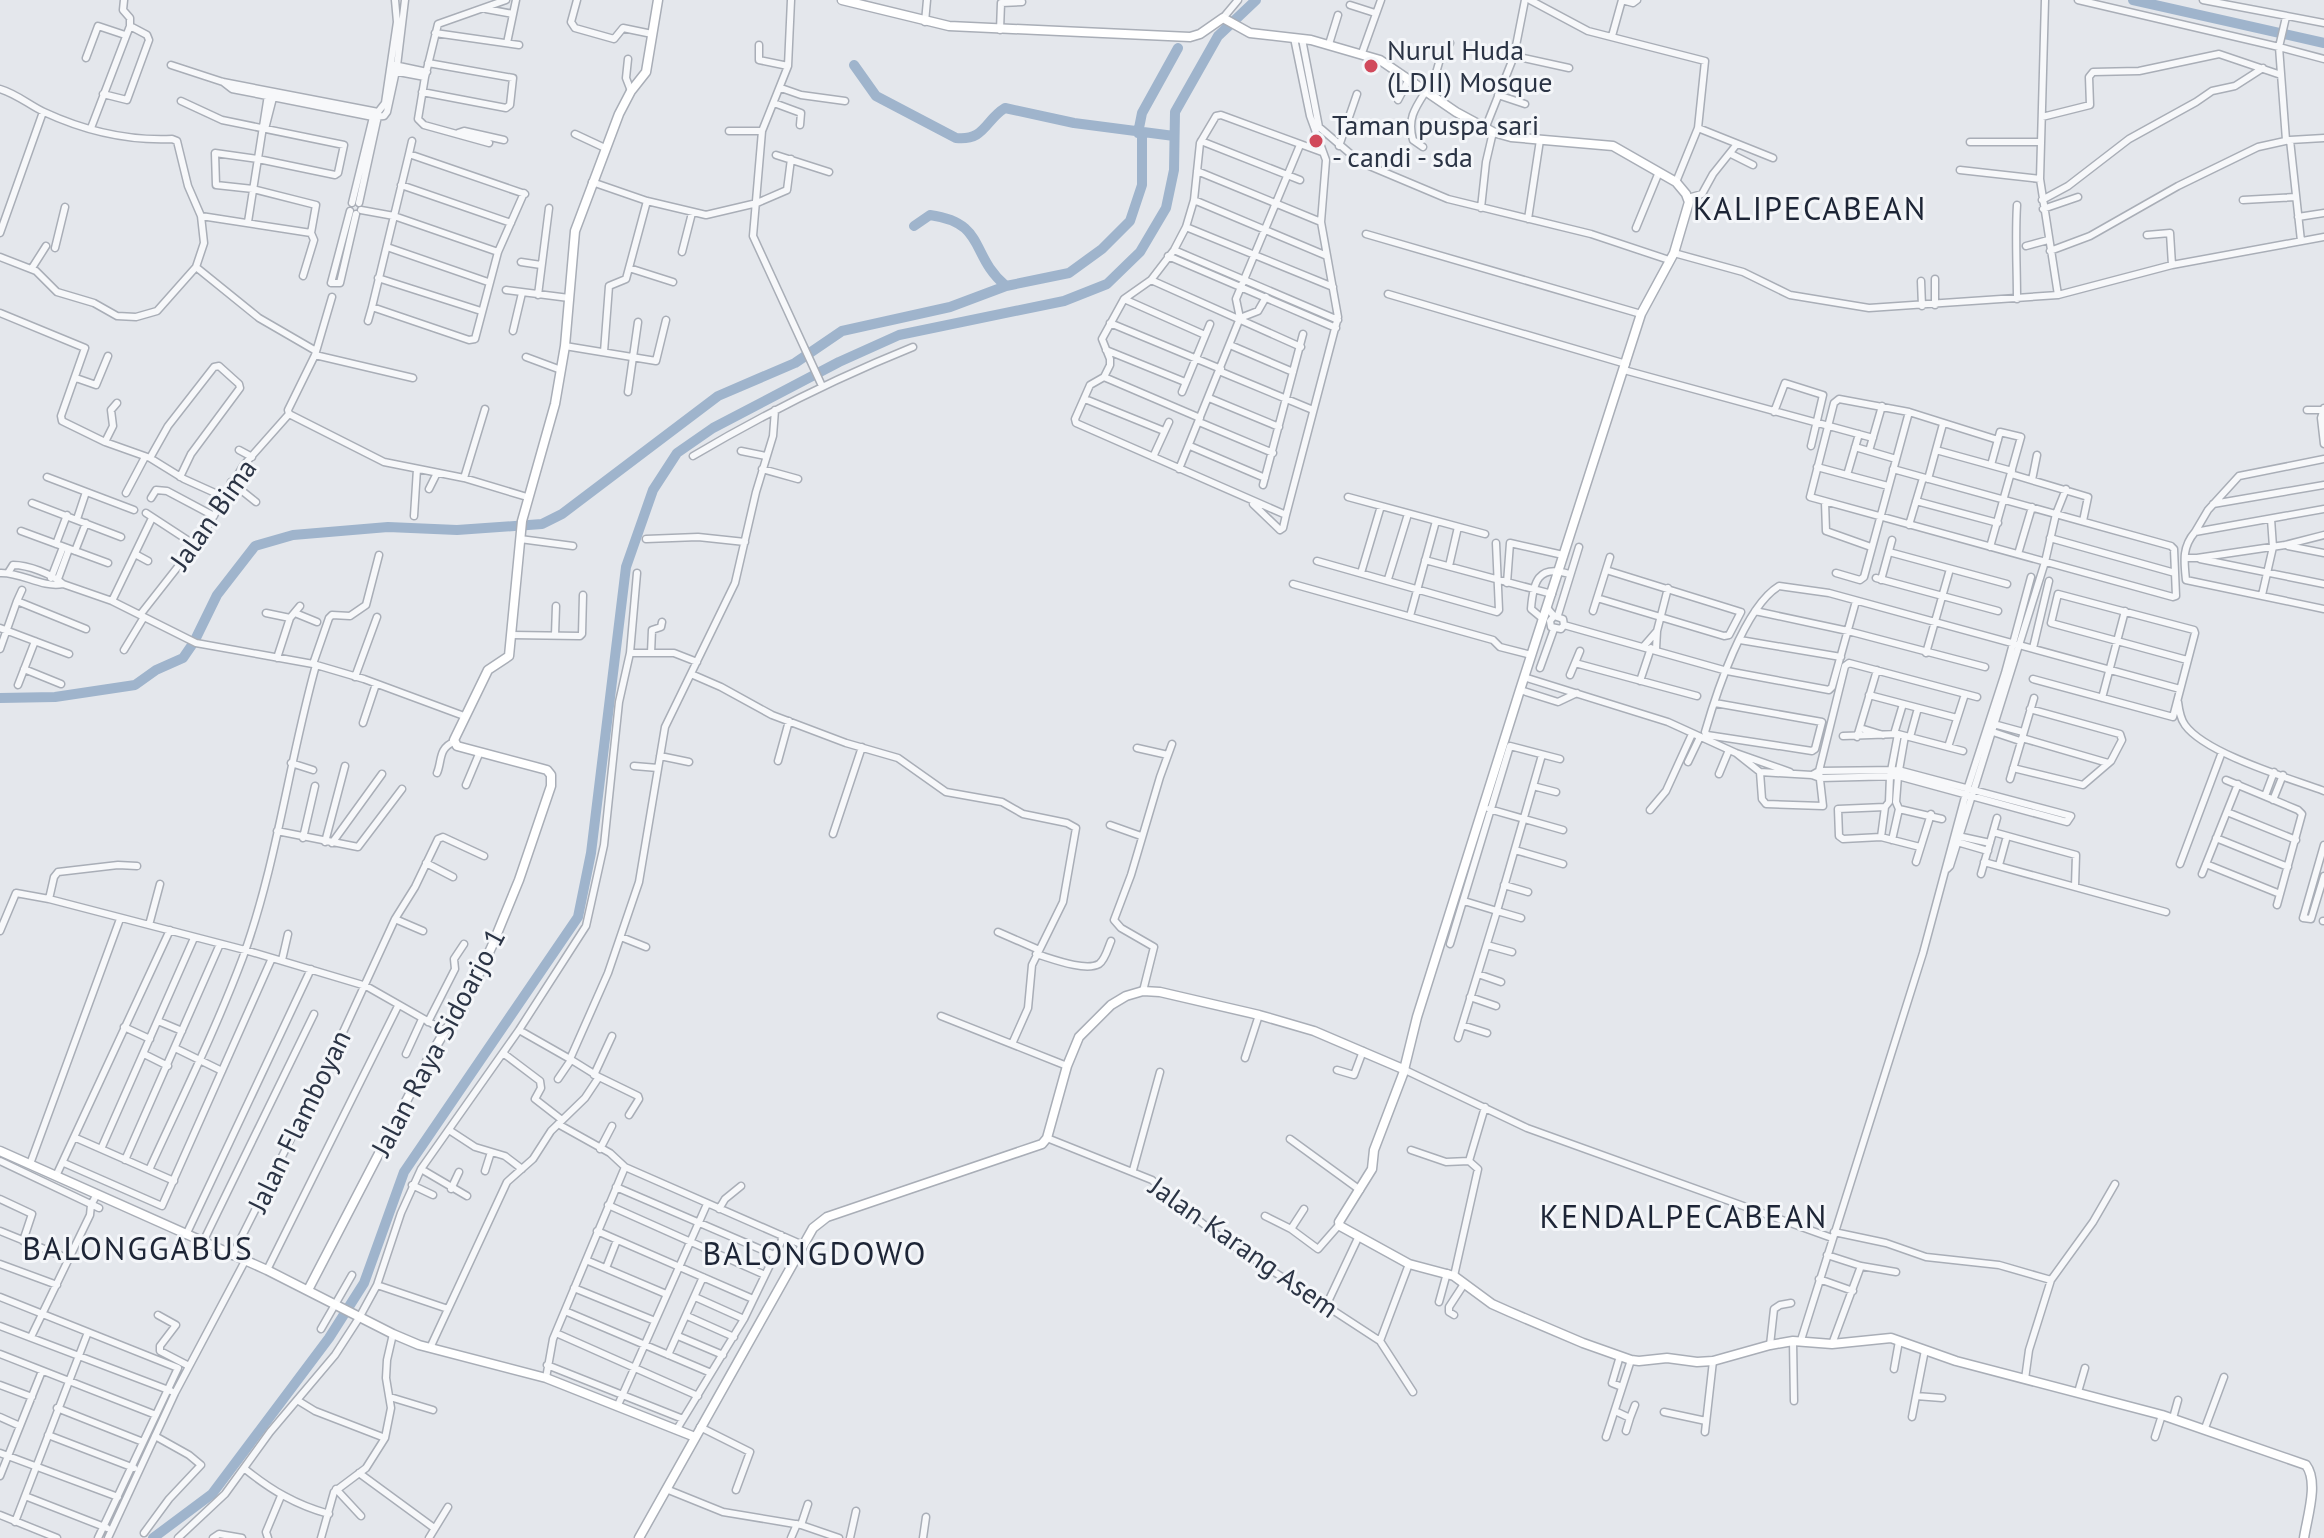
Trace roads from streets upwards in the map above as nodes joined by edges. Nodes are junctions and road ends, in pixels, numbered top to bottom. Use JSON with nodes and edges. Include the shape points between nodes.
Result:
{"nodes":[{"id":1,"x":124,"y":0,"type":"edge"},
{"id":2,"x":395,"y":0,"type":"edge"},
{"id":3,"x":405,"y":0,"type":"edge"},
{"id":4,"x":506,"y":0,"type":"edge"},
{"id":5,"x":516,"y":0,"type":"edge"},
{"id":6,"x":577,"y":0,"type":"edge"},
{"id":7,"x":658,"y":0,"type":"edge"},
{"id":8,"x":791,"y":0,"type":"edge"},
{"id":9,"x":842,"y":0,"type":"edge"},
{"id":10,"x":927,"y":0,"type":"edge"},
{"id":11,"x":1238,"y":0,"type":"edge"},
{"id":12,"x":1381,"y":0,"type":"edge"},
{"id":13,"x":1528,"y":0,"type":"edge"},
{"id":14,"x":1622,"y":0,"type":"edge"},
{"id":15,"x":1637,"y":0,"type":"edge"},
{"id":16,"x":2045,"y":0,"type":"edge"},
{"id":17,"x":2078,"y":0,"type":"edge"},
{"id":18,"x":2203,"y":0,"type":"edge"},
{"id":19,"x":1022,"y":2,"type":"edge"},
{"id":20,"x":879,"y":5,"type":"edge"},
{"id":21,"x":1350,"y":5,"type":"dead end"},
{"id":22,"x":482,"y":8,"type":"junction"},
{"id":23,"x":401,"y":10,"type":"junction"},
{"id":24,"x":1375,"y":13,"type":"junction"},
{"id":25,"x":513,"y":14,"type":"junction"},
{"id":26,"x":1338,"y":15,"type":"dead end"},
{"id":27,"x":457,"y":17,"type":"junction"},
{"id":28,"x":2286,"y":19,"type":"junction"},
{"id":29,"x":1226,"y":20,"type":"junction"},
{"id":30,"x":925,"y":22,"type":"junction"},
{"id":31,"x":2324,"y":23,"type":"edge"},
{"id":32,"x":130,"y":26,"type":"junction"},
{"id":33,"x":1000,"y":30,"type":"junction"},
{"id":34,"x":435,"y":33,"type":"junction"},
{"id":35,"x":453,"y":34,"type":"junction"},
{"id":36,"x":652,"y":34,"type":"junction"},
{"id":37,"x":125,"y":35,"type":"junction"},
{"id":38,"x":1612,"y":36,"type":"junction"},
{"id":39,"x":1298,"y":38,"type":"junction"},
{"id":40,"x":507,"y":43,"type":"junction"},
{"id":41,"x":1450,"y":43,"type":"dead end"},
{"id":42,"x":1329,"y":44,"type":"junction"},
{"id":43,"x":519,"y":45,"type":"dead end"},
{"id":44,"x":759,"y":45,"type":"dead end"},
{"id":45,"x":2279,"y":46,"type":"junction"},
{"id":46,"x":1362,"y":53,"type":"junction"},
{"id":47,"x":1514,"y":56,"type":"junction"},
{"id":48,"x":86,"y":58,"type":"dead end"},
{"id":49,"x":628,"y":59,"type":"dead end"},
{"id":50,"x":2324,"y":59,"type":"edge"},
{"id":51,"x":171,"y":65,"type":"dead end"},
{"id":52,"x":788,"y":66,"type":"junction"},
{"id":53,"x":394,"y":68,"type":"junction"},
{"id":54,"x":1569,"y":68,"type":"dead end"},
{"id":55,"x":2263,"y":68,"type":"junction"},
{"id":56,"x":427,"y":71,"type":"junction"},
{"id":57,"x":2281,"y":75,"type":"junction"},
{"id":58,"x":1409,"y":79,"type":"junction"},
{"id":59,"x":781,"y":88,"type":"junction"},
{"id":60,"x":0,"y":89,"type":"edge"},
{"id":61,"x":631,"y":91,"type":"junction"},
{"id":62,"x":422,"y":92,"type":"junction"},
{"id":63,"x":1428,"y":92,"type":"junction"},
{"id":64,"x":103,"y":94,"type":"junction"},
{"id":65,"x":271,"y":94,"type":"junction"},
{"id":66,"x":1357,"y":94,"type":"dead end"},
{"id":67,"x":1498,"y":95,"type":"junction"},
{"id":68,"x":1398,"y":100,"type":"dead end"},
{"id":69,"x":181,"y":101,"type":"dead end"},
{"id":70,"x":845,"y":101,"type":"dead end"},
{"id":71,"x":774,"y":103,"type":"junction"},
{"id":72,"x":1525,"y":104,"type":"dead end"},
{"id":73,"x":43,"y":112,"type":"junction"},
{"id":74,"x":376,"y":115,"type":"junction"},
{"id":75,"x":2042,"y":117,"type":"junction"},
{"id":76,"x":800,"y":125,"type":"dead end"},
{"id":77,"x":91,"y":128,"type":"junction"},
{"id":78,"x":1698,"y":128,"type":"junction"},
{"id":79,"x":264,"y":129,"type":"junction"},
{"id":80,"x":729,"y":131,"type":"dead end"},
{"id":81,"x":762,"y":131,"type":"junction"},
{"id":82,"x":1489,"y":131,"type":"junction"},
{"id":83,"x":575,"y":134,"type":"dead end"},
{"id":84,"x":1318,"y":135,"type":"junction"},
{"id":85,"x":2324,"y":138,"type":"edge"},
{"id":86,"x":489,"y":140,"type":"junction"},
{"id":87,"x":504,"y":140,"type":"dead end"},
{"id":88,"x":1540,"y":140,"type":"junction"},
{"id":89,"x":2288,"y":140,"type":"junction"},
{"id":90,"x":412,"y":141,"type":"dead end"},
{"id":91,"x":1201,"y":141,"type":"junction"},
{"id":92,"x":1970,"y":142,"type":"dead end"},
{"id":93,"x":2040,"y":142,"type":"junction"},
{"id":94,"x":1737,"y":144,"type":"junction"},
{"id":95,"x":1300,"y":145,"type":"junction"},
{"id":96,"x":1339,"y":146,"type":"junction"},
{"id":97,"x":1423,"y":147,"type":"dead end"},
{"id":98,"x":605,"y":148,"type":"junction"},
{"id":99,"x":1322,"y":152,"type":"junction"},
{"id":100,"x":409,"y":154,"type":"junction"},
{"id":101,"x":486,"y":154,"type":"dead end"},
{"id":102,"x":1731,"y":154,"type":"junction"},
{"id":103,"x":776,"y":155,"type":"dead end"},
{"id":104,"x":1773,"y":158,"type":"dead end"},
{"id":105,"x":258,"y":159,"type":"junction"},
{"id":106,"x":791,"y":159,"type":"junction"},
{"id":107,"x":1753,"y":165,"type":"dead end"},
{"id":108,"x":1960,"y":170,"type":"dead end"},
{"id":109,"x":1197,"y":171,"type":"junction"},
{"id":110,"x":829,"y":172,"type":"dead end"},
{"id":111,"x":1659,"y":172,"type":"junction"},
{"id":112,"x":1288,"y":175,"type":"junction"},
{"id":113,"x":2040,"y":179,"type":"junction"},
{"id":114,"x":1300,"y":180,"type":"dead end"},
{"id":115,"x":592,"y":182,"type":"junction"},
{"id":116,"x":1676,"y":182,"type":"junction"},
{"id":117,"x":401,"y":185,"type":"junction"},
{"id":118,"x":253,"y":189,"type":"junction"},
{"id":119,"x":2078,"y":197,"type":"dead end"},
{"id":120,"x":2296,"y":197,"type":"junction"},
{"id":121,"x":1688,"y":198,"type":"junction"},
{"id":122,"x":1194,"y":200,"type":"junction"},
{"id":123,"x":2042,"y":200,"type":"junction"},
{"id":124,"x":2243,"y":200,"type":"dead end"},
{"id":125,"x":647,"y":201,"type":"junction"},
{"id":126,"x":757,"y":203,"type":"junction"},
{"id":127,"x":1275,"y":205,"type":"junction"},
{"id":128,"x":2017,"y":205,"type":"dead end"},
{"id":129,"x":65,"y":207,"type":"dead end"},
{"id":130,"x":355,"y":208,"type":"junction"},
{"id":131,"x":549,"y":208,"type":"dead end"},
{"id":132,"x":1481,"y":208,"type":"junction"},
{"id":133,"x":2043,"y":209,"type":"junction"},
{"id":134,"x":692,"y":213,"type":"junction"},
{"id":135,"x":2324,"y":213,"type":"edge"},
{"id":136,"x":201,"y":216,"type":"junction"},
{"id":137,"x":394,"y":216,"type":"junction"},
{"id":138,"x":2298,"y":217,"type":"junction"},
{"id":139,"x":1528,"y":219,"type":"junction"},
{"id":140,"x":248,"y":222,"type":"junction"},
{"id":141,"x":1321,"y":222,"type":"junction"},
{"id":142,"x":511,"y":223,"type":"junction"},
{"id":143,"x":1186,"y":227,"type":"junction"},
{"id":144,"x":1636,"y":228,"type":"dead end"},
{"id":145,"x":1265,"y":229,"type":"junction"},
{"id":146,"x":0,"y":233,"type":"edge"},
{"id":147,"x":311,"y":233,"type":"junction"},
{"id":148,"x":1366,"y":234,"type":"dead end"},
{"id":149,"x":2147,"y":235,"type":"dead end"},
{"id":150,"x":2324,"y":237,"type":"edge"},
{"id":151,"x":2048,"y":240,"type":"junction"},
{"id":152,"x":2299,"y":242,"type":"junction"},
{"id":153,"x":46,"y":246,"type":"dead end"},
{"id":154,"x":2026,"y":246,"type":"dead end"},
{"id":155,"x":387,"y":247,"type":"junction"},
{"id":156,"x":55,"y":248,"type":"dead end"},
{"id":157,"x":1174,"y":250,"type":"junction"},
{"id":158,"x":2050,"y":251,"type":"junction"},
{"id":159,"x":498,"y":252,"type":"junction"},
{"id":160,"x":682,"y":252,"type":"dead end"},
{"id":161,"x":1253,"y":254,"type":"junction"},
{"id":162,"x":1168,"y":256,"type":"junction"},
{"id":163,"x":1672,"y":256,"type":"junction"},
{"id":164,"x":0,"y":257,"type":"edge"},
{"id":165,"x":1328,"y":257,"type":"junction"},
{"id":166,"x":521,"y":262,"type":"dead end"},
{"id":167,"x":541,"y":265,"type":"junction"},
{"id":168,"x":2172,"y":265,"type":"junction"},
{"id":169,"x":196,"y":267,"type":"junction"},
{"id":170,"x":334,"y":267,"type":"junction"},
{"id":171,"x":32,"y":268,"type":"junction"},
{"id":172,"x":629,"y":268,"type":"junction"},
{"id":173,"x":343,"y":269,"type":"junction"},
{"id":174,"x":303,"y":276,"type":"dead end"},
{"id":175,"x":378,"y":278,"type":"junction"},
{"id":176,"x":1935,"y":279,"type":"dead end"},
{"id":177,"x":1151,"y":280,"type":"junction"},
{"id":178,"x":1921,"y":281,"type":"dead end"},
{"id":179,"x":488,"y":282,"type":"junction"},
{"id":180,"x":673,"y":282,"type":"dead end"},
{"id":181,"x":1242,"y":283,"type":"junction"},
{"id":182,"x":1333,"y":287,"type":"junction"},
{"id":183,"x":506,"y":290,"type":"dead end"},
{"id":184,"x":522,"y":293,"type":"junction"},
{"id":185,"x":1268,"y":294,"type":"junction"},
{"id":186,"x":1388,"y":294,"type":"dead end"},
{"id":187,"x":538,"y":295,"type":"junction"},
{"id":188,"x":2058,"y":295,"type":"junction"},
{"id":189,"x":332,"y":297,"type":"dead end"},
{"id":190,"x":569,"y":298,"type":"junction"},
{"id":191,"x":1124,"y":299,"type":"junction"},
{"id":192,"x":2017,"y":299,"type":"junction"},
{"id":193,"x":1935,"y":305,"type":"junction"},
{"id":194,"x":1922,"y":306,"type":"junction"},
{"id":195,"x":372,"y":307,"type":"junction"},
{"id":196,"x":481,"y":311,"type":"junction"},
{"id":197,"x":0,"y":313,"type":"edge"},
{"id":198,"x":1641,"y":314,"type":"junction"},
{"id":199,"x":1240,"y":319,"type":"junction"},
{"id":200,"x":666,"y":320,"type":"dead end"},
{"id":201,"x":368,"y":321,"type":"dead end"},
{"id":202,"x":638,"y":322,"type":"dead end"},
{"id":203,"x":1110,"y":323,"type":"junction"},
{"id":204,"x":1210,"y":324,"type":"dead end"},
{"id":205,"x":1337,"y":324,"type":"junction"},
{"id":206,"x":513,"y":331,"type":"dead end"},
{"id":207,"x":1303,"y":334,"type":"dead end"},
{"id":208,"x":1205,"y":335,"type":"junction"},
{"id":209,"x":1230,"y":345,"type":"junction"},
{"id":210,"x":565,"y":346,"type":"junction"},
{"id":211,"x":913,"y":347,"type":"dead end"},
{"id":212,"x":1301,"y":347,"type":"junction"},
{"id":213,"x":1106,"y":350,"type":"junction"},
{"id":214,"x":604,"y":352,"type":"junction"},
{"id":215,"x":315,"y":353,"type":"junction"},
{"id":216,"x":108,"y":356,"type":"dead end"},
{"id":217,"x":526,"y":357,"type":"dead end"},
{"id":218,"x":633,"y":357,"type":"junction"},
{"id":219,"x":1196,"y":358,"type":"junction"},
{"id":220,"x":1625,"y":367,"type":"junction"},
{"id":221,"x":561,"y":370,"type":"junction"},
{"id":222,"x":1220,"y":370,"type":"junction"},
{"id":223,"x":1293,"y":372,"type":"junction"},
{"id":224,"x":1104,"y":377,"type":"junction"},
{"id":225,"x":76,"y":378,"type":"junction"},
{"id":226,"x":413,"y":378,"type":"dead end"},
{"id":227,"x":1185,"y":382,"type":"junction"},
{"id":228,"x":821,"y":384,"type":"junction"},
{"id":229,"x":628,"y":392,"type":"dead end"},
{"id":230,"x":1182,"y":392,"type":"dead end"},
{"id":231,"x":1209,"y":398,"type":"junction"},
{"id":232,"x":1085,"y":399,"type":"junction"},
{"id":233,"x":1286,"y":400,"type":"junction"},
{"id":234,"x":117,"y":403,"type":"dead end"},
{"id":235,"x":1882,"y":406,"type":"junction"},
{"id":236,"x":485,"y":409,"type":"dead end"},
{"id":237,"x":2324,"y":409,"type":"edge"},
{"id":238,"x":775,"y":410,"type":"junction"},
{"id":239,"x":1313,"y":410,"type":"junction"},
{"id":240,"x":2307,"y":410,"type":"dead end"},
{"id":241,"x":1774,"y":412,"type":"junction"},
{"id":242,"x":1909,"y":412,"type":"junction"},
{"id":243,"x":289,"y":414,"type":"junction"},
{"id":244,"x":1200,"y":420,"type":"junction"},
{"id":245,"x":1169,"y":422,"type":"dead end"},
{"id":246,"x":1943,"y":424,"type":"junction"},
{"id":247,"x":1822,"y":425,"type":"junction"},
{"id":248,"x":1279,"y":427,"type":"junction"},
{"id":249,"x":1164,"y":431,"type":"junction"},
{"id":250,"x":1859,"y":434,"type":"junction"},
{"id":251,"x":1873,"y":438,"type":"junction"},
{"id":252,"x":2324,"y":439,"type":"edge"},
{"id":253,"x":1998,"y":440,"type":"junction"},
{"id":254,"x":105,"y":442,"type":"junction"},
{"id":255,"x":1190,"y":446,"type":"junction"},
{"id":256,"x":1811,"y":446,"type":"dead end"},
{"id":257,"x":1855,"y":447,"type":"junction"},
{"id":258,"x":239,"y":450,"type":"dead end"},
{"id":259,"x":1936,"y":450,"type":"junction"},
{"id":260,"x":741,"y":451,"type":"dead end"},
{"id":261,"x":1869,"y":451,"type":"junction"},
{"id":262,"x":1273,"y":453,"type":"junction"},
{"id":263,"x":2037,"y":455,"type":"dead end"},
{"id":264,"x":693,"y":456,"type":"dead end"},
{"id":265,"x":766,"y":456,"type":"junction"},
{"id":266,"x":147,"y":457,"type":"junction"},
{"id":267,"x":252,"y":457,"type":"junction"},
{"id":268,"x":1153,"y":457,"type":"junction"},
{"id":269,"x":1896,"y":459,"type":"junction"},
{"id":270,"x":2324,"y":459,"type":"edge"},
{"id":271,"x":1991,"y":465,"type":"junction"},
{"id":272,"x":1817,"y":467,"type":"junction"},
{"id":273,"x":417,"y":469,"type":"junction"},
{"id":274,"x":762,"y":469,"type":"junction"},
{"id":275,"x":1179,"y":469,"type":"junction"},
{"id":276,"x":1893,"y":469,"type":"junction"},
{"id":277,"x":2012,"y":472,"type":"junction"},
{"id":278,"x":437,"y":473,"type":"junction"},
{"id":279,"x":1847,"y":475,"type":"junction"},
{"id":280,"x":47,"y":477,"type":"dead end"},
{"id":281,"x":182,"y":478,"type":"junction"},
{"id":282,"x":464,"y":478,"type":"junction"},
{"id":283,"x":1925,"y":478,"type":"junction"},
{"id":284,"x":798,"y":479,"type":"dead end"},
{"id":285,"x":2032,"y":480,"type":"junction"},
{"id":286,"x":231,"y":482,"type":"junction"},
{"id":287,"x":2324,"y":485,"type":"edge"},
{"id":288,"x":1888,"y":486,"type":"junction"},
{"id":289,"x":429,"y":489,"type":"dead end"},
{"id":290,"x":2066,"y":489,"type":"junction"},
{"id":291,"x":86,"y":492,"type":"junction"},
{"id":292,"x":126,"y":493,"type":"dead end"},
{"id":293,"x":176,"y":496,"type":"junction"},
{"id":294,"x":224,"y":497,"type":"junction"},
{"id":295,"x":527,"y":497,"type":"junction"},
{"id":296,"x":1348,"y":497,"type":"dead end"},
{"id":297,"x":151,"y":498,"type":"dead end"},
{"id":298,"x":2004,"y":500,"type":"junction"},
{"id":299,"x":1250,"y":501,"type":"junction"},
{"id":300,"x":1916,"y":501,"type":"junction"},
{"id":301,"x":256,"y":502,"type":"dead end"},
{"id":302,"x":1825,"y":502,"type":"junction"},
{"id":303,"x":32,"y":503,"type":"dead end"},
{"id":304,"x":2213,"y":504,"type":"junction"},
{"id":305,"x":1381,"y":506,"type":"junction"},
{"id":306,"x":2032,"y":507,"type":"junction"},
{"id":307,"x":2324,"y":509,"type":"edge"},
{"id":308,"x":134,"y":510,"type":"dead end"},
{"id":309,"x":1408,"y":514,"type":"junction"},
{"id":310,"x":2056,"y":514,"type":"junction"},
{"id":311,"x":67,"y":515,"type":"junction"},
{"id":312,"x":1286,"y":515,"type":"junction"},
{"id":313,"x":214,"y":516,"type":"junction"},
{"id":314,"x":414,"y":516,"type":"dead end"},
{"id":315,"x":1880,"y":517,"type":"junction"},
{"id":316,"x":77,"y":519,"type":"junction"},
{"id":317,"x":2271,"y":519,"type":"junction"},
{"id":318,"x":1436,"y":521,"type":"junction"},
{"id":319,"x":2083,"y":521,"type":"junction"},
{"id":320,"x":86,"y":523,"type":"junction"},
{"id":321,"x":1998,"y":523,"type":"junction"},
{"id":322,"x":1909,"y":525,"type":"junction"},
{"id":323,"x":1458,"y":527,"type":"junction"},
{"id":324,"x":521,"y":530,"type":"junction"},
{"id":325,"x":21,"y":531,"type":"dead end"},
{"id":326,"x":2195,"y":532,"type":"junction"},
{"id":327,"x":1485,"y":534,"type":"dead end"},
{"id":328,"x":2324,"y":535,"type":"edge"},
{"id":329,"x":121,"y":537,"type":"dead end"},
{"id":330,"x":2050,"y":538,"type":"junction"},
{"id":331,"x":646,"y":539,"type":"dead end"},
{"id":332,"x":1892,"y":540,"type":"dead end"},
{"id":333,"x":745,"y":542,"type":"junction"},
{"id":334,"x":1496,"y":543,"type":"dead end"},
{"id":335,"x":195,"y":545,"type":"junction"},
{"id":336,"x":2285,"y":545,"type":"junction"},
{"id":337,"x":573,"y":546,"type":"dead end"},
{"id":338,"x":66,"y":547,"type":"junction"},
{"id":339,"x":1579,"y":547,"type":"dead end"},
{"id":340,"x":1871,"y":547,"type":"junction"},
{"id":341,"x":1990,"y":547,"type":"junction"},
{"id":342,"x":2273,"y":547,"type":"junction"},
{"id":343,"x":1889,"y":552,"type":"junction"},
{"id":344,"x":2324,"y":553,"type":"edge"},
{"id":345,"x":135,"y":554,"type":"junction"},
{"id":346,"x":2018,"y":554,"type":"junction"},
{"id":347,"x":379,"y":555,"type":"dead end"},
{"id":348,"x":1563,"y":555,"type":"junction"},
{"id":349,"x":1610,"y":557,"type":"dead end"},
{"id":350,"x":2197,"y":558,"type":"junction"},
{"id":351,"x":1425,"y":560,"type":"junction"},
{"id":352,"x":2181,"y":560,"type":"junction"},
{"id":353,"x":148,"y":561,"type":"dead end"},
{"id":354,"x":1317,"y":561,"type":"dead end"},
{"id":355,"x":2045,"y":562,"type":"junction"},
{"id":356,"x":108,"y":563,"type":"dead end"},
{"id":357,"x":1449,"y":566,"type":"junction"},
{"id":358,"x":1950,"y":569,"type":"junction"},
{"id":359,"x":1559,"y":570,"type":"junction"},
{"id":360,"x":1606,"y":570,"type":"junction"},
{"id":361,"x":4,"y":573,"type":"edge"},
{"id":362,"x":637,"y":573,"type":"dead end"},
{"id":363,"x":1361,"y":573,"type":"junction"},
{"id":364,"x":1836,"y":573,"type":"dead end"},
{"id":365,"x":2175,"y":573,"type":"junction"},
{"id":366,"x":1569,"y":574,"type":"junction"},
{"id":367,"x":2268,"y":574,"type":"junction"},
{"id":368,"x":2031,"y":577,"type":"dead end"},
{"id":369,"x":1388,"y":579,"type":"junction"},
{"id":370,"x":1502,"y":581,"type":"junction"},
{"id":371,"x":2049,"y":581,"type":"dead end"},
{"id":372,"x":55,"y":582,"type":"junction"},
{"id":373,"x":1293,"y":584,"type":"dead end"},
{"id":374,"x":2007,"y":584,"type":"dead end"},
{"id":375,"x":2324,"y":584,"type":"edge"},
{"id":376,"x":1417,"y":587,"type":"junction"},
{"id":377,"x":1668,"y":588,"type":"junction"},
{"id":378,"x":1534,"y":589,"type":"junction"},
{"id":379,"x":22,"y":590,"type":"dead end"},
{"id":380,"x":1552,"y":594,"type":"junction"},
{"id":381,"x":583,"y":595,"type":"dead end"},
{"id":382,"x":2262,"y":595,"type":"junction"},
{"id":383,"x":1942,"y":596,"type":"junction"},
{"id":384,"x":1597,"y":598,"type":"junction"},
{"id":385,"x":17,"y":601,"type":"junction"},
{"id":386,"x":112,"y":601,"type":"junction"},
{"id":387,"x":1856,"y":601,"type":"junction"},
{"id":388,"x":556,"y":606,"type":"dead end"},
{"id":389,"x":1547,"y":608,"type":"junction"},
{"id":390,"x":2324,"y":609,"type":"edge"},
{"id":391,"x":1593,"y":611,"type":"dead end"},
{"id":392,"x":1755,"y":611,"type":"junction"},
{"id":393,"x":1998,"y":611,"type":"dead end"},
{"id":394,"x":2125,"y":611,"type":"junction"},
{"id":395,"x":295,"y":612,"type":"junction"},
{"id":396,"x":266,"y":613,"type":"dead end"},
{"id":397,"x":142,"y":616,"type":"junction"},
{"id":398,"x":1410,"y":616,"type":"junction"},
{"id":399,"x":1556,"y":616,"type":"junction"},
{"id":400,"x":377,"y":617,"type":"dead end"},
{"id":401,"x":1660,"y":617,"type":"junction"},
{"id":402,"x":317,"y":622,"type":"dead end"},
{"id":403,"x":662,"y":622,"type":"dead end"},
{"id":404,"x":1542,"y":623,"type":"junction"},
{"id":405,"x":1935,"y":623,"type":"junction"},
{"id":406,"x":1564,"y":625,"type":"junction"},
{"id":407,"x":1552,"y":628,"type":"junction"},
{"id":408,"x":86,"y":629,"type":"dead end"},
{"id":409,"x":1657,"y":631,"type":"junction"},
{"id":410,"x":1848,"y":631,"type":"junction"},
{"id":411,"x":3,"y":632,"type":"edge"},
{"id":412,"x":512,"y":635,"type":"junction"},
{"id":413,"x":555,"y":635,"type":"junction"},
{"id":414,"x":1740,"y":640,"type":"junction"},
{"id":415,"x":2117,"y":640,"type":"junction"},
{"id":416,"x":35,"y":641,"type":"junction"},
{"id":417,"x":2015,"y":644,"type":"junction"},
{"id":418,"x":1650,"y":648,"type":"junction"},
{"id":419,"x":2033,"y":648,"type":"junction"},
{"id":420,"x":0,"y":649,"type":"edge"},
{"id":421,"x":124,"y":650,"type":"dead end"},
{"id":422,"x":1580,"y":651,"type":"dead end"},
{"id":423,"x":630,"y":653,"type":"junction"},
{"id":424,"x":651,"y":653,"type":"junction"},
{"id":425,"x":1926,"y":653,"type":"junction"},
{"id":426,"x":69,"y":654,"type":"dead end"},
{"id":427,"x":1531,"y":655,"type":"junction"},
{"id":428,"x":1841,"y":657,"type":"junction"},
{"id":429,"x":277,"y":658,"type":"junction"},
{"id":430,"x":2187,"y":660,"type":"junction"},
{"id":431,"x":697,"y":662,"type":"junction"},
{"id":432,"x":1575,"y":663,"type":"junction"},
{"id":433,"x":314,"y":665,"type":"junction"},
{"id":434,"x":1985,"y":667,"type":"dead end"},
{"id":435,"x":1540,"y":668,"type":"dead end"},
{"id":436,"x":24,"y":669,"type":"junction"},
{"id":437,"x":1722,"y":670,"type":"junction"},
{"id":438,"x":1877,"y":670,"type":"junction"},
{"id":439,"x":2111,"y":670,"type":"junction"},
{"id":440,"x":691,"y":674,"type":"junction"},
{"id":441,"x":1570,"y":675,"type":"dead end"},
{"id":442,"x":355,"y":677,"type":"junction"},
{"id":443,"x":1524,"y":677,"type":"junction"},
{"id":444,"x":2033,"y":679,"type":"dead end"},
{"id":445,"x":1640,"y":681,"type":"junction"},
{"id":446,"x":61,"y":684,"type":"dead end"},
{"id":447,"x":376,"y":684,"type":"junction"},
{"id":448,"x":18,"y":685,"type":"dead end"},
{"id":449,"x":2180,"y":689,"type":"junction"},
{"id":450,"x":1520,"y":690,"type":"junction"},
{"id":451,"x":1577,"y":693,"type":"junction"},
{"id":452,"x":1965,"y":694,"type":"junction"},
{"id":453,"x":1869,"y":695,"type":"junction"},
{"id":454,"x":1697,"y":696,"type":"dead end"},
{"id":455,"x":1977,"y":697,"type":"dead end"},
{"id":456,"x":2034,"y":698,"type":"dead end"},
{"id":457,"x":2102,"y":698,"type":"junction"},
{"id":458,"x":2178,"y":698,"type":"junction"},
{"id":459,"x":1715,"y":703,"type":"junction"},
{"id":460,"x":1903,"y":704,"type":"junction"},
{"id":461,"x":1918,"y":708,"type":"junction"},
{"id":462,"x":2030,"y":709,"type":"junction"},
{"id":463,"x":464,"y":716,"type":"junction"},
{"id":464,"x":1957,"y":718,"type":"junction"},
{"id":465,"x":789,"y":721,"type":"junction"},
{"id":466,"x":363,"y":723,"type":"dead end"},
{"id":467,"x":1989,"y":727,"type":"junction"},
{"id":468,"x":1860,"y":728,"type":"junction"},
{"id":469,"x":1902,"y":735,"type":"junction"},
{"id":470,"x":1696,"y":736,"type":"junction"},
{"id":471,"x":1843,"y":736,"type":"dead end"},
{"id":472,"x":1884,"y":736,"type":"junction"},
{"id":473,"x":1857,"y":737,"type":"junction"},
{"id":474,"x":2022,"y":737,"type":"junction"},
{"id":475,"x":454,"y":742,"type":"junction"},
{"id":476,"x":1172,"y":744,"type":"dead end"},
{"id":477,"x":1507,"y":745,"type":"junction"},
{"id":478,"x":862,"y":747,"type":"junction"},
{"id":479,"x":1948,"y":747,"type":"junction"},
{"id":480,"x":1137,"y":748,"type":"dead end"},
{"id":481,"x":1732,"y":751,"type":"junction"},
{"id":482,"x":1963,"y":751,"type":"dead end"},
{"id":483,"x":2222,"y":752,"type":"junction"},
{"id":484,"x":479,"y":754,"type":"junction"},
{"id":485,"x":1168,"y":755,"type":"junction"},
{"id":486,"x":1542,"y":755,"type":"junction"},
{"id":487,"x":660,"y":756,"type":"junction"},
{"id":488,"x":1560,"y":759,"type":"dead end"},
{"id":489,"x":778,"y":761,"type":"dead end"},
{"id":490,"x":689,"y":762,"type":"dead end"},
{"id":491,"x":1688,"y":762,"type":"dead end"},
{"id":492,"x":291,"y":763,"type":"junction"},
{"id":493,"x":2108,"y":763,"type":"junction"},
{"id":494,"x":345,"y":766,"type":"dead end"},
{"id":495,"x":634,"y":766,"type":"dead end"},
{"id":496,"x":658,"y":768,"type":"junction"},
{"id":497,"x":2013,"y":768,"type":"junction"},
{"id":498,"x":313,"y":770,"type":"dead end"},
{"id":499,"x":1760,"y":772,"type":"junction"},
{"id":500,"x":2274,"y":772,"type":"junction"},
{"id":501,"x":437,"y":773,"type":"dead end"},
{"id":502,"x":1793,"y":773,"type":"junction"},
{"id":503,"x":1894,"y":773,"type":"junction"},
{"id":504,"x":382,"y":774,"type":"dead end"},
{"id":505,"x":1719,"y":774,"type":"dead end"},
{"id":506,"x":1817,"y":774,"type":"junction"},
{"id":507,"x":2283,"y":775,"type":"junction"},
{"id":508,"x":2010,"y":779,"type":"dead end"},
{"id":509,"x":2226,"y":780,"type":"dead end"},
{"id":510,"x":2238,"y":784,"type":"junction"},
{"id":511,"x":466,"y":785,"type":"dead end"},
{"id":512,"x":315,"y":786,"type":"dead end"},
{"id":513,"x":1533,"y":786,"type":"junction"},
{"id":514,"x":402,"y":789,"type":"dead end"},
{"id":515,"x":1969,"y":791,"type":"junction"},
{"id":516,"x":2324,"y":791,"type":"edge"},
{"id":517,"x":1556,"y":792,"type":"dead end"},
{"id":518,"x":2265,"y":796,"type":"junction"},
{"id":519,"x":2273,"y":800,"type":"junction"},
{"id":520,"x":1892,"y":805,"type":"junction"},
{"id":521,"x":1487,"y":809,"type":"junction"},
{"id":522,"x":1650,"y":810,"type":"dead end"},
{"id":523,"x":2227,"y":812,"type":"junction"},
{"id":524,"x":1931,"y":814,"type":"junction"},
{"id":525,"x":1997,"y":818,"type":"dead end"},
{"id":526,"x":1524,"y":819,"type":"junction"},
{"id":527,"x":1942,"y":819,"type":"dead end"},
{"id":528,"x":1110,"y":825,"type":"dead end"},
{"id":529,"x":1563,"y":830,"type":"dead end"},
{"id":530,"x":277,"y":831,"type":"junction"},
{"id":531,"x":1993,"y":832,"type":"junction"},
{"id":532,"x":833,"y":834,"type":"dead end"},
{"id":533,"x":1141,"y":836,"type":"junction"},
{"id":534,"x":2007,"y":836,"type":"junction"},
{"id":535,"x":1881,"y":837,"type":"junction"},
{"id":536,"x":303,"y":838,"type":"junction"},
{"id":537,"x":1956,"y":838,"type":"junction"},
{"id":538,"x":2216,"y":838,"type":"junction"},
{"id":539,"x":1892,"y":840,"type":"junction"},
{"id":540,"x":2296,"y":840,"type":"junction"},
{"id":541,"x":328,"y":842,"type":"junction"},
{"id":542,"x":2324,"y":845,"type":"edge"},
{"id":543,"x":1920,"y":847,"type":"junction"},
{"id":544,"x":1989,"y":847,"type":"junction"},
{"id":545,"x":1515,"y":850,"type":"junction"},
{"id":546,"x":484,"y":856,"type":"dead end"},
{"id":547,"x":2322,"y":857,"type":"edge"},
{"id":548,"x":1916,"y":862,"type":"dead end"},
{"id":549,"x":1984,"y":862,"type":"junction"},
{"id":550,"x":426,"y":863,"type":"junction"},
{"id":551,"x":1563,"y":864,"type":"dead end"},
{"id":552,"x":2180,"y":864,"type":"dead end"},
{"id":553,"x":2206,"y":864,"type":"junction"},
{"id":554,"x":1999,"y":865,"type":"junction"},
{"id":555,"x":137,"y":866,"type":"dead end"},
{"id":556,"x":2288,"y":867,"type":"junction"},
{"id":557,"x":1981,"y":874,"type":"dead end"},
{"id":558,"x":2202,"y":874,"type":"dead end"},
{"id":559,"x":2324,"y":876,"type":"edge"},
{"id":560,"x":453,"y":877,"type":"dead end"},
{"id":561,"x":160,"y":884,"type":"dead end"},
{"id":562,"x":1504,"y":885,"type":"junction"},
{"id":563,"x":2075,"y":886,"type":"junction"},
{"id":564,"x":1528,"y":892,"type":"dead end"},
{"id":565,"x":2280,"y":894,"type":"junction"},
{"id":566,"x":49,"y":899,"type":"junction"},
{"id":567,"x":1464,"y":901,"type":"junction"},
{"id":568,"x":2277,"y":905,"type":"dead end"},
{"id":569,"x":1497,"y":911,"type":"junction"},
{"id":570,"x":2166,"y":912,"type":"dead end"},
{"id":571,"x":1521,"y":918,"type":"dead end"},
{"id":572,"x":120,"y":919,"type":"junction"},
{"id":573,"x":395,"y":919,"type":"junction"},
{"id":574,"x":149,"y":925,"type":"junction"},
{"id":575,"x":170,"y":930,"type":"junction"},
{"id":576,"x":0,"y":931,"type":"edge"},
{"id":577,"x":423,"y":931,"type":"dead end"},
{"id":578,"x":998,"y":932,"type":"dead end"},
{"id":579,"x":288,"y":934,"type":"dead end"},
{"id":580,"x":621,"y":937,"type":"junction"},
{"id":581,"x":194,"y":938,"type":"junction"},
{"id":582,"x":1111,"y":941,"type":"dead end"},
{"id":583,"x":220,"y":944,"type":"junction"},
{"id":584,"x":464,"y":944,"type":"dead end"},
{"id":585,"x":1450,"y":944,"type":"dead end"},
{"id":586,"x":1487,"y":945,"type":"junction"},
{"id":587,"x":646,"y":947,"type":"dead end"},
{"id":588,"x":245,"y":950,"type":"junction"},
{"id":589,"x":1036,"y":951,"type":"junction"},
{"id":590,"x":1512,"y":952,"type":"dead end"},
{"id":591,"x":272,"y":958,"type":"junction"},
{"id":592,"x":282,"y":960,"type":"junction"},
{"id":593,"x":311,"y":969,"type":"junction"},
{"id":594,"x":1478,"y":974,"type":"junction"},
{"id":595,"x":1501,"y":982,"type":"dead end"},
{"id":596,"x":366,"y":986,"type":"junction"},
{"id":597,"x":1144,"y":987,"type":"junction"},
{"id":598,"x":1470,"y":997,"type":"junction"},
{"id":599,"x":398,"y":1006,"type":"junction"},
{"id":600,"x":1496,"y":1006,"type":"dead end"},
{"id":601,"x":314,"y":1014,"type":"dead end"},
{"id":602,"x":1259,"y":1015,"type":"junction"},
{"id":603,"x":941,"y":1016,"type":"dead end"},
{"id":604,"x":158,"y":1021,"type":"junction"},
{"id":605,"x":425,"y":1021,"type":"junction"},
{"id":606,"x":1462,"y":1025,"type":"junction"},
{"id":607,"x":124,"y":1027,"type":"junction"},
{"id":608,"x":519,"y":1030,"type":"junction"},
{"id":609,"x":182,"y":1031,"type":"junction"},
{"id":610,"x":445,"y":1031,"type":"junction"},
{"id":611,"x":1487,"y":1033,"type":"dead end"},
{"id":612,"x":612,"y":1036,"type":"dead end"},
{"id":613,"x":1458,"y":1038,"type":"dead end"},
{"id":614,"x":150,"y":1039,"type":"junction"},
{"id":615,"x":1012,"y":1044,"type":"junction"},
{"id":616,"x":175,"y":1048,"type":"junction"},
{"id":617,"x":159,"y":1050,"type":"dead end"},
{"id":618,"x":1363,"y":1051,"type":"junction"},
{"id":619,"x":503,"y":1053,"type":"junction"},
{"id":620,"x":144,"y":1054,"type":"junction"},
{"id":621,"x":406,"y":1054,"type":"dead end"},
{"id":622,"x":1245,"y":1058,"type":"dead end"},
{"id":623,"x":155,"y":1059,"type":"junction"},
{"id":624,"x":571,"y":1060,"type":"junction"},
{"id":625,"x":199,"y":1061,"type":"junction"},
{"id":626,"x":1064,"y":1065,"type":"junction"},
{"id":627,"x":168,"y":1066,"type":"junction"},
{"id":628,"x":1403,"y":1069,"type":"junction"},
{"id":629,"x":1337,"y":1070,"type":"dead end"},
{"id":630,"x":222,"y":1071,"type":"junction"},
{"id":631,"x":1160,"y":1072,"type":"dead end"},
{"id":632,"x":596,"y":1076,"type":"junction"},
{"id":633,"x":558,"y":1079,"type":"dead end"},
{"id":634,"x":1485,"y":1107,"type":"junction"},
{"id":635,"x":629,"y":1115,"type":"dead end"},
{"id":636,"x":560,"y":1122,"type":"junction"},
{"id":637,"x":612,"y":1126,"type":"dead end"},
{"id":638,"x":449,"y":1130,"type":"junction"},
{"id":639,"x":76,"y":1138,"type":"junction"},
{"id":640,"x":1047,"y":1138,"type":"junction"},
{"id":641,"x":1290,"y":1139,"type":"dead end"},
{"id":642,"x":101,"y":1149,"type":"junction"},
{"id":643,"x":600,"y":1149,"type":"junction"},
{"id":644,"x":1411,"y":1150,"type":"dead end"},
{"id":645,"x":0,"y":1151,"type":"edge"},
{"id":646,"x":491,"y":1152,"type":"junction"},
{"id":647,"x":125,"y":1160,"type":"junction"},
{"id":648,"x":0,"y":1161,"type":"edge"},
{"id":649,"x":1469,"y":1161,"type":"junction"},
{"id":650,"x":64,"y":1163,"type":"junction"},
{"id":651,"x":30,"y":1164,"type":"junction"},
{"id":652,"x":625,"y":1167,"type":"junction"},
{"id":653,"x":421,"y":1169,"type":"junction"},
{"id":654,"x":522,"y":1169,"type":"junction"},
{"id":655,"x":149,"y":1170,"type":"junction"},
{"id":656,"x":1133,"y":1170,"type":"junction"},
{"id":657,"x":485,"y":1171,"type":"dead end"},
{"id":658,"x":459,"y":1172,"type":"dead end"},
{"id":659,"x":56,"y":1176,"type":"junction"},
{"id":660,"x":174,"y":1181,"type":"junction"},
{"id":661,"x":2115,"y":1184,"type":"dead end"},
{"id":662,"x":412,"y":1185,"type":"junction"},
{"id":663,"x":741,"y":1186,"type":"dead end"},
{"id":664,"x":616,"y":1187,"type":"junction"},
{"id":665,"x":451,"y":1189,"type":"junction"},
{"id":666,"x":1360,"y":1190,"type":"junction"},
{"id":667,"x":433,"y":1195,"type":"dead end"},
{"id":668,"x":101,"y":1196,"type":"junction"},
{"id":669,"x":467,"y":1196,"type":"dead end"},
{"id":670,"x":0,"y":1199,"type":"edge"},
{"id":671,"x":707,"y":1204,"type":"junction"},
{"id":672,"x":608,"y":1205,"type":"junction"},
{"id":673,"x":95,"y":1206,"type":"junction"},
{"id":674,"x":719,"y":1209,"type":"junction"},
{"id":675,"x":1304,"y":1209,"type":"dead end"},
{"id":676,"x":1265,"y":1216,"type":"dead end"},
{"id":677,"x":698,"y":1222,"type":"junction"},
{"id":678,"x":1339,"y":1225,"type":"junction"},
{"id":679,"x":1291,"y":1229,"type":"junction"},
{"id":680,"x":0,"y":1231,"type":"edge"},
{"id":681,"x":597,"y":1231,"type":"junction"},
{"id":682,"x":186,"y":1235,"type":"junction"},
{"id":683,"x":781,"y":1235,"type":"junction"},
{"id":684,"x":1833,"y":1235,"type":"junction"},
{"id":685,"x":1358,"y":1238,"type":"junction"},
{"id":686,"x":617,"y":1240,"type":"junction"},
{"id":687,"x":23,"y":1241,"type":"junction"},
{"id":688,"x":203,"y":1242,"type":"junction"},
{"id":689,"x":689,"y":1242,"type":"junction"},
{"id":690,"x":799,"y":1243,"type":"junction"},
{"id":691,"x":774,"y":1255,"type":"junction"},
{"id":692,"x":1827,"y":1255,"type":"junction"},
{"id":693,"x":232,"y":1256,"type":"junction"},
{"id":694,"x":69,"y":1259,"type":"junction"},
{"id":695,"x":586,"y":1260,"type":"junction"},
{"id":696,"x":245,"y":1261,"type":"junction"},
{"id":697,"x":0,"y":1264,"type":"edge"},
{"id":698,"x":1409,"y":1264,"type":"junction"},
{"id":699,"x":678,"y":1266,"type":"junction"},
{"id":700,"x":1861,"y":1266,"type":"junction"},
{"id":701,"x":606,"y":1268,"type":"junction"},
{"id":702,"x":267,"y":1270,"type":"junction"},
{"id":703,"x":1896,"y":1272,"type":"dead end"},
{"id":704,"x":1450,"y":1274,"type":"junction"},
{"id":705,"x":352,"y":1275,"type":"dead end"},
{"id":706,"x":765,"y":1275,"type":"junction"},
{"id":707,"x":703,"y":1277,"type":"junction"},
{"id":708,"x":1819,"y":1279,"type":"junction"},
{"id":709,"x":2051,"y":1280,"type":"junction"},
{"id":710,"x":1464,"y":1284,"type":"junction"},
{"id":711,"x":57,"y":1285,"type":"junction"},
{"id":712,"x":377,"y":1285,"type":"junction"},
{"id":713,"x":574,"y":1288,"type":"junction"},
{"id":714,"x":308,"y":1290,"type":"junction"},
{"id":715,"x":1853,"y":1291,"type":"junction"},
{"id":716,"x":666,"y":1294,"type":"junction"},
{"id":717,"x":0,"y":1297,"type":"edge"},
{"id":718,"x":695,"y":1297,"type":"junction"},
{"id":719,"x":753,"y":1299,"type":"junction"},
{"id":720,"x":1439,"y":1302,"type":"dead end"},
{"id":721,"x":1791,"y":1303,"type":"dead end"},
{"id":722,"x":336,"y":1305,"type":"junction"},
{"id":723,"x":1326,"y":1306,"type":"junction"},
{"id":724,"x":448,"y":1309,"type":"junction"},
{"id":725,"x":565,"y":1311,"type":"junction"},
{"id":726,"x":42,"y":1314,"type":"junction"},
{"id":727,"x":158,"y":1315,"type":"dead end"},
{"id":728,"x":1454,"y":1315,"type":"dead end"},
{"id":729,"x":687,"y":1316,"type":"junction"},
{"id":730,"x":357,"y":1317,"type":"junction"},
{"id":731,"x":744,"y":1319,"type":"junction"},
{"id":732,"x":655,"y":1321,"type":"junction"},
{"id":733,"x":2,"y":1327,"type":"edge"},
{"id":734,"x":321,"y":1329,"type":"dead end"},
{"id":735,"x":88,"y":1332,"type":"junction"},
{"id":736,"x":556,"y":1333,"type":"junction"},
{"id":737,"x":393,"y":1334,"type":"junction"},
{"id":738,"x":0,"y":1336,"type":"edge"},
{"id":739,"x":678,"y":1336,"type":"junction"},
{"id":740,"x":31,"y":1337,"type":"junction"},
{"id":741,"x":734,"y":1337,"type":"junction"},
{"id":742,"x":1797,"y":1340,"type":"junction"},
{"id":743,"x":1380,"y":1341,"type":"junction"},
{"id":744,"x":1899,"y":1341,"type":"junction"},
{"id":745,"x":1832,"y":1344,"type":"junction"},
{"id":746,"x":645,"y":1345,"type":"junction"},
{"id":747,"x":1770,"y":1345,"type":"junction"},
{"id":748,"x":430,"y":1348,"type":"junction"},
{"id":749,"x":1925,"y":1350,"type":"junction"},
{"id":750,"x":0,"y":1354,"type":"edge"},
{"id":751,"x":668,"y":1355,"type":"junction"},
{"id":752,"x":723,"y":1355,"type":"junction"},
{"id":753,"x":78,"y":1356,"type":"junction"},
{"id":754,"x":1620,"y":1356,"type":"junction"},
{"id":755,"x":1631,"y":1360,"type":"junction"},
{"id":756,"x":1713,"y":1361,"type":"junction"},
{"id":757,"x":547,"y":1365,"type":"junction"},
{"id":758,"x":189,"y":1366,"type":"junction"},
{"id":759,"x":634,"y":1368,"type":"junction"},
{"id":760,"x":2085,"y":1368,"type":"dead end"},
{"id":761,"x":1894,"y":1369,"type":"dead end"},
{"id":762,"x":42,"y":1371,"type":"junction"},
{"id":763,"x":711,"y":1373,"type":"junction"},
{"id":764,"x":2224,"y":1377,"type":"dead end"},
{"id":765,"x":546,"y":1378,"type":"junction"},
{"id":766,"x":2025,"y":1379,"type":"junction"},
{"id":767,"x":68,"y":1381,"type":"junction"},
{"id":768,"x":0,"y":1385,"type":"edge"},
{"id":769,"x":1622,"y":1387,"type":"junction"},
{"id":770,"x":172,"y":1392,"type":"junction"},
{"id":771,"x":1413,"y":1392,"type":"dead end"},
{"id":772,"x":2078,"y":1392,"type":"junction"},
{"id":773,"x":622,"y":1395,"type":"junction"},
{"id":774,"x":698,"y":1396,"type":"junction"},
{"id":775,"x":1916,"y":1396,"type":"junction"},
{"id":776,"x":32,"y":1397,"type":"junction"},
{"id":777,"x":390,"y":1397,"type":"junction"},
{"id":778,"x":1942,"y":1398,"type":"dead end"},
{"id":779,"x":297,"y":1400,"type":"junction"},
{"id":780,"x":2178,"y":1400,"type":"dead end"},
{"id":781,"x":1794,"y":1401,"type":"dead end"},
{"id":782,"x":618,"y":1405,"type":"junction"},
{"id":783,"x":1635,"y":1405,"type":"dead end"},
{"id":784,"x":57,"y":1408,"type":"junction"},
{"id":785,"x":433,"y":1410,"type":"dead end"},
{"id":786,"x":1615,"y":1411,"type":"junction"},
{"id":787,"x":1664,"y":1412,"type":"dead end"},
{"id":788,"x":156,"y":1415,"type":"junction"},
{"id":789,"x":2162,"y":1415,"type":"junction"},
{"id":790,"x":0,"y":1417,"type":"edge"},
{"id":791,"x":1912,"y":1417,"type":"dead end"},
{"id":792,"x":1630,"y":1418,"type":"junction"},
{"id":793,"x":2173,"y":1418,"type":"junction"},
{"id":794,"x":683,"y":1419,"type":"junction"},
{"id":795,"x":1706,"y":1421,"type":"junction"},
{"id":796,"x":20,"y":1426,"type":"junction"},
{"id":797,"x":700,"y":1427,"type":"junction"},
{"id":798,"x":2205,"y":1428,"type":"junction"},
{"id":799,"x":677,"y":1429,"type":"junction"},
{"id":800,"x":1626,"y":1431,"type":"dead end"},
{"id":801,"x":1705,"y":1432,"type":"dead end"},
{"id":802,"x":48,"y":1435,"type":"junction"},
{"id":803,"x":691,"y":1435,"type":"junction"},
{"id":804,"x":155,"y":1436,"type":"junction"},
{"id":805,"x":1606,"y":1437,"type":"dead end"},
{"id":806,"x":2155,"y":1437,"type":"dead end"},
{"id":807,"x":385,"y":1438,"type":"junction"},
{"id":808,"x":143,"y":1442,"type":"junction"},
{"id":809,"x":4,"y":1454,"type":"edge"},
{"id":810,"x":36,"y":1467,"type":"junction"},
{"id":811,"x":135,"y":1469,"type":"junction"},
{"id":812,"x":245,"y":1469,"type":"junction"},
{"id":813,"x":359,"y":1473,"type":"junction"},
{"id":814,"x":0,"y":1476,"type":"edge"},
{"id":815,"x":666,"y":1489,"type":"junction"},
{"id":816,"x":335,"y":1490,"type":"junction"},
{"id":817,"x":736,"y":1490,"type":"dead end"},
{"id":818,"x":25,"y":1496,"type":"junction"},
{"id":819,"x":281,"y":1496,"type":"junction"},
{"id":820,"x":118,"y":1497,"type":"junction"},
{"id":821,"x":808,"y":1504,"type":"dead end"},
{"id":822,"x":448,"y":1507,"type":"dead end"},
{"id":823,"x":856,"y":1511,"type":"dead end"},
{"id":824,"x":329,"y":1514,"type":"junction"},
{"id":825,"x":0,"y":1515,"type":"edge"},
{"id":826,"x":361,"y":1516,"type":"dead end"},
{"id":827,"x":926,"y":1517,"type":"dead end"},
{"id":828,"x":15,"y":1522,"type":"junction"},
{"id":829,"x":799,"y":1524,"type":"junction"},
{"id":830,"x":108,"y":1528,"type":"junction"},
{"id":831,"x":434,"y":1528,"type":"junction"},
{"id":832,"x":144,"y":1533,"type":"dead end"},
{"id":833,"x":57,"y":1538,"type":"edge"},
{"id":834,"x":98,"y":1538,"type":"edge"},
{"id":835,"x":108,"y":1538,"type":"edge"},
{"id":836,"x":178,"y":1538,"type":"edge"},
{"id":837,"x":213,"y":1538,"type":"edge"},
{"id":838,"x":242,"y":1538,"type":"edge"},
{"id":839,"x":268,"y":1538,"type":"edge"},
{"id":840,"x":321,"y":1538,"type":"edge"},
{"id":841,"x":429,"y":1538,"type":"edge"},
{"id":842,"x":639,"y":1538,"type":"edge"},
{"id":843,"x":791,"y":1538,"type":"edge"},
{"id":844,"x":839,"y":1538,"type":"edge"},
{"id":845,"x":850,"y":1538,"type":"edge"},
{"id":846,"x":923,"y":1538,"type":"edge"},
{"id":847,"x":2304,"y":1538,"type":"edge"}],
"edges":[{"from":1,"to":32,"type":"street"},
{"from":2,"to":23,"type":"street"},
{"from":3,"to":23,"type":"street"},
{"from":4,"to":22,"type":"street"},
{"from":5,"to":25,"type":"street"},
{"from":6,"to":36,"type":"street","via":[[571,22],[575,28],[614,39],[623,28]]},
{"from":7,"to":36,"type":"street"},
{"from":8,"to":52,"type":"street"},
{"from":9,"to":20,"type":"street"},
{"from":10,"to":30,"type":"street"},
{"from":11,"to":29,"type":"street"},
{"from":12,"to":24,"type":"street"},
{"from":13,"to":38,"type":"street","via":[[1580,27]]},
{"from":13,"to":47,"type":"street"},
{"from":14,"to":15,"type":"street"},
{"from":14,"to":38,"type":"street"},
{"from":16,"to":75,"type":"street"},
{"from":17,"to":45,"type":"street"},
{"from":18,"to":28,"type":"street"},
{"from":19,"to":33,"type":"street","via":[[1001,3]]},
{"from":20,"to":30,"type":"street"},
{"from":21,"to":24,"type":"street"},
{"from":22,"to":25,"type":"street"},
{"from":22,"to":27,"type":"street"},
{"from":23,"to":53,"type":"street"},
{"from":24,"to":46,"type":"street"},
{"from":25,"to":40,"type":"street"},
{"from":26,"to":42,"type":"street"},
{"from":27,"to":34,"type":"street","via":[[439,23]]},
{"from":27,"to":35,"type":"street"},
{"from":28,"to":31,"type":"street"},
{"from":28,"to":45,"type":"street"},
{"from":29,"to":33,"type":"street","via":[[1190,37]]},
{"from":29,"to":39,"type":"street","via":[[1257,35]]},
{"from":30,"to":33,"type":"street"},
{"from":32,"to":37,"type":"street"},
{"from":32,"to":64,"type":"street","via":[[149,40],[127,100]]},
{"from":34,"to":35,"type":"street"},
{"from":34,"to":56,"type":"street"},
{"from":35,"to":40,"type":"street"},
{"from":36,"to":61,"type":"street","via":[[646,72]]},
{"from":37,"to":48,"type":"street","via":[[98,26]]},
{"from":37,"to":64,"type":"street"},
{"from":38,"to":78,"type":"street","via":[[1705,61]]},
{"from":39,"to":42,"type":"street"},
{"from":39,"to":84,"type":"street"},
{"from":40,"to":43,"type":"street"},
{"from":41,"to":63,"type":"street"},
{"from":42,"to":46,"type":"street"},
{"from":44,"to":52,"type":"street","via":[[759,60]]},
{"from":45,"to":50,"type":"street"},
{"from":45,"to":57,"type":"street"},
{"from":46,"to":58,"type":"street"},
{"from":47,"to":54,"type":"street"},
{"from":47,"to":67,"type":"street"},
{"from":49,"to":61,"type":"street"},
{"from":51,"to":65,"type":"street","via":[[229,88]]},
{"from":52,"to":59,"type":"street"},
{"from":53,"to":56,"type":"street"},
{"from":53,"to":74,"type":"street","via":[[387,112]]},
{"from":55,"to":57,"type":"street"},
{"from":55,"to":75,"type":"street","via":[[2219,54],[2148,70],[2093,72],[2090,105]]},
{"from":55,"to":123,"type":"street","via":[[2129,139]]},
{"from":56,"to":62,"type":"street"},
{"from":56,"to":62,"type":"street","via":[[513,78],[510,105]]},
{"from":57,"to":89,"type":"street"},
{"from":58,"to":63,"type":"street"},
{"from":58,"to":68,"type":"street"},
{"from":59,"to":70,"type":"street"},
{"from":59,"to":71,"type":"street"},
{"from":60,"to":73,"type":"street"},
{"from":61,"to":98,"type":"street"},
{"from":62,"to":86,"type":"street","via":[[419,123]]},
{"from":63,"to":82,"type":"street"},
{"from":63,"to":97,"type":"street","via":[[1410,123],[1413,140]]},
{"from":64,"to":77,"type":"street"},
{"from":65,"to":74,"type":"street"},
{"from":65,"to":79,"type":"street"},
{"from":66,"to":96,"type":"street"},
{"from":67,"to":72,"type":"street"},
{"from":67,"to":82,"type":"street"},
{"from":69,"to":79,"type":"street","via":[[218,119]]},
{"from":71,"to":76,"type":"street","via":[[801,113]]},
{"from":71,"to":81,"type":"street"},
{"from":73,"to":77,"type":"street"},
{"from":73,"to":146,"type":"street"},
{"from":74,"to":130,"type":"street"},
{"from":75,"to":93,"type":"street"},
{"from":77,"to":136,"type":"street","via":[[130,139],[177,141]]},
{"from":78,"to":94,"type":"street"},
{"from":78,"to":116,"type":"street"},
{"from":79,"to":105,"type":"street"},
{"from":79,"to":105,"type":"street","via":[[342,144],[338,173]]},
{"from":80,"to":81,"type":"street"},
{"from":81,"to":126,"type":"street"},
{"from":82,"to":88,"type":"street"},
{"from":82,"to":132,"type":"street"},
{"from":83,"to":98,"type":"street"},
{"from":84,"to":96,"type":"street"},
{"from":84,"to":99,"type":"street"},
{"from":85,"to":89,"type":"street"},
{"from":86,"to":87,"type":"street"},
{"from":86,"to":101,"type":"street"},
{"from":88,"to":111,"type":"street","via":[[1609,145]]},
{"from":88,"to":139,"type":"street"},
{"from":89,"to":120,"type":"street"},
{"from":89,"to":158,"type":"street","via":[[2258,147],[2090,236]]},
{"from":90,"to":100,"type":"street"},
{"from":91,"to":95,"type":"street","via":[[1219,114]]},
{"from":91,"to":109,"type":"street"},
{"from":91,"to":112,"type":"street"},
{"from":92,"to":93,"type":"street"},
{"from":93,"to":113,"type":"street"},
{"from":94,"to":102,"type":"street"},
{"from":94,"to":104,"type":"street"},
{"from":95,"to":99,"type":"street"},
{"from":95,"to":112,"type":"street"},
{"from":96,"to":132,"type":"street","via":[[1372,168]]},
{"from":98,"to":115,"type":"street"},
{"from":99,"to":141,"type":"street","via":[[1326,163]]},
{"from":100,"to":117,"type":"street"},
{"from":100,"to":142,"type":"street","via":[[526,194]]},
{"from":102,"to":107,"type":"street"},
{"from":102,"to":121,"type":"street","via":[[1702,194]]},
{"from":103,"to":106,"type":"street"},
{"from":105,"to":118,"type":"street"},
{"from":105,"to":118,"type":"street","via":[[215,154],[215,184]]},
{"from":106,"to":110,"type":"street"},
{"from":106,"to":126,"type":"street","via":[[788,188]]},
{"from":108,"to":113,"type":"street"},
{"from":109,"to":122,"type":"street"},
{"from":109,"to":127,"type":"street"},
{"from":111,"to":116,"type":"street"},
{"from":111,"to":144,"type":"street"},
{"from":112,"to":114,"type":"street"},
{"from":112,"to":127,"type":"street"},
{"from":113,"to":123,"type":"street"},
{"from":115,"to":125,"type":"street"},
{"from":115,"to":190,"type":"street","via":[[575,231]]},
{"from":116,"to":121,"type":"street"},
{"from":117,"to":137,"type":"street"},
{"from":117,"to":142,"type":"street"},
{"from":118,"to":140,"type":"street"},
{"from":118,"to":147,"type":"street","via":[[315,204]]},
{"from":119,"to":133,"type":"street"},
{"from":120,"to":124,"type":"street"},
{"from":120,"to":138,"type":"street"},
{"from":121,"to":163,"type":"street"},
{"from":122,"to":143,"type":"street"},
{"from":122,"to":145,"type":"street"},
{"from":123,"to":133,"type":"street"},
{"from":125,"to":134,"type":"street"},
{"from":125,"to":172,"type":"street"},
{"from":126,"to":134,"type":"street","via":[[712,215]]},
{"from":126,"to":228,"type":"street","via":[[754,242]]},
{"from":127,"to":141,"type":"street"},
{"from":127,"to":145,"type":"street"},
{"from":128,"to":192,"type":"street"},
{"from":129,"to":156,"type":"street"},
{"from":130,"to":137,"type":"street"},
{"from":130,"to":170,"type":"street"},
{"from":130,"to":173,"type":"street"},
{"from":131,"to":167,"type":"street"},
{"from":132,"to":139,"type":"street"},
{"from":133,"to":151,"type":"street"},
{"from":134,"to":160,"type":"street"},
{"from":135,"to":138,"type":"street"},
{"from":136,"to":140,"type":"street"},
{"from":136,"to":169,"type":"street","via":[[204,243]]},
{"from":137,"to":155,"type":"street"},
{"from":137,"to":159,"type":"street"},
{"from":138,"to":152,"type":"street"},
{"from":139,"to":163,"type":"street"},
{"from":140,"to":147,"type":"street"},
{"from":141,"to":165,"type":"street"},
{"from":142,"to":159,"type":"street"},
{"from":143,"to":157,"type":"street"},
{"from":143,"to":161,"type":"street"},
{"from":145,"to":161,"type":"street"},
{"from":145,"to":165,"type":"street"},
{"from":147,"to":174,"type":"street","via":[[314,240]]},
{"from":148,"to":198,"type":"street"},
{"from":149,"to":168,"type":"street","via":[[2170,233]]},
{"from":150,"to":152,"type":"street"},
{"from":151,"to":154,"type":"street"},
{"from":151,"to":158,"type":"street"},
{"from":152,"to":168,"type":"street"},
{"from":153,"to":171,"type":"street"},
{"from":155,"to":175,"type":"street"},
{"from":155,"to":179,"type":"street"},
{"from":157,"to":162,"type":"street"},
{"from":157,"to":181,"type":"street"},
{"from":158,"to":188,"type":"street"},
{"from":159,"to":179,"type":"street"},
{"from":161,"to":181,"type":"street"},
{"from":161,"to":182,"type":"street"},
{"from":162,"to":177,"type":"street"},
{"from":162,"to":181,"type":"street"},
{"from":163,"to":194,"type":"street","via":[[1743,272],[1790,295],[1854,307]]},
{"from":163,"to":198,"type":"street"},
{"from":164,"to":171,"type":"street"},
{"from":165,"to":182,"type":"street"},
{"from":166,"to":167,"type":"street"},
{"from":167,"to":187,"type":"street"},
{"from":168,"to":188,"type":"street"},
{"from":169,"to":171,"type":"street","via":[[157,311],[131,318],[57,292]]},
{"from":169,"to":215,"type":"street","via":[[259,318]]},
{"from":170,"to":173,"type":"street"},
{"from":170,"to":173,"type":"street","via":[[333,284],[340,283]]},
{"from":172,"to":180,"type":"street"},
{"from":172,"to":214,"type":"street","via":[[625,281],[609,286]]},
{"from":175,"to":195,"type":"street"},
{"from":175,"to":196,"type":"street"},
{"from":176,"to":193,"type":"street"},
{"from":177,"to":191,"type":"street"},
{"from":177,"to":199,"type":"street"},
{"from":178,"to":194,"type":"street"},
{"from":179,"to":196,"type":"street"},
{"from":181,"to":185,"type":"street"},
{"from":181,"to":199,"type":"street","via":[[1236,303]]},
{"from":182,"to":205,"type":"street"},
{"from":183,"to":184,"type":"street"},
{"from":184,"to":187,"type":"street"},
{"from":184,"to":206,"type":"street"},
{"from":185,"to":199,"type":"street","via":[[1258,311]]},
{"from":185,"to":205,"type":"street"},
{"from":186,"to":220,"type":"street"},
{"from":187,"to":190,"type":"street"},
{"from":188,"to":192,"type":"street"},
{"from":189,"to":215,"type":"street","name":"Jalan Bima"},
{"from":190,"to":210,"type":"street"},
{"from":191,"to":203,"type":"street"},
{"from":191,"to":208,"type":"street"},
{"from":192,"to":193,"type":"street"},
{"from":193,"to":194,"type":"street"},
{"from":195,"to":196,"type":"street","via":[[471,341]]},
{"from":195,"to":201,"type":"street"},
{"from":197,"to":225,"type":"street","via":[[84,346]]},
{"from":198,"to":220,"type":"street"},
{"from":199,"to":209,"type":"street"},
{"from":199,"to":212,"type":"street"},
{"from":200,"to":218,"type":"street","via":[[658,360]]},
{"from":202,"to":218,"type":"street"},
{"from":203,"to":213,"type":"street","via":[[1102,339]]},
{"from":203,"to":219,"type":"street"},
{"from":204,"to":208,"type":"street"},
{"from":205,"to":239,"type":"street"},
{"from":207,"to":212,"type":"street"},
{"from":208,"to":219,"type":"street"},
{"from":209,"to":222,"type":"street"},
{"from":209,"to":223,"type":"street"},
{"from":210,"to":214,"type":"street"},
{"from":210,"to":221,"type":"street"},
{"from":211,"to":228,"type":"street"},
{"from":212,"to":223,"type":"street"},
{"from":213,"to":224,"type":"street","via":[[1111,362]]},
{"from":213,"to":227,"type":"street"},
{"from":214,"to":218,"type":"street"},
{"from":215,"to":226,"type":"street"},
{"from":215,"to":243,"type":"street","name":"Jalan Bima"},
{"from":216,"to":225,"type":"street","via":[[96,385]]},
{"from":217,"to":221,"type":"street"},
{"from":218,"to":229,"type":"street"},
{"from":219,"to":222,"type":"street"},
{"from":219,"to":227,"type":"street"},
{"from":220,"to":241,"type":"street"},
{"from":220,"to":348,"type":"street"},
{"from":221,"to":295,"type":"street"},
{"from":222,"to":231,"type":"street"},
{"from":222,"to":233,"type":"street"},
{"from":223,"to":233,"type":"street"},
{"from":224,"to":232,"type":"street","via":[[1090,385]]},
{"from":224,"to":244,"type":"street"},
{"from":225,"to":254,"type":"street","via":[[62,421]]},
{"from":227,"to":230,"type":"street"},
{"from":228,"to":238,"type":"street"},
{"from":231,"to":244,"type":"street"},
{"from":231,"to":248,"type":"street"},
{"from":232,"to":249,"type":"street"},
{"from":232,"to":268,"type":"street","via":[[1076,423]]},
{"from":233,"to":239,"type":"street"},
{"from":233,"to":248,"type":"street"},
{"from":234,"to":254,"type":"street"},
{"from":235,"to":242,"type":"street"},
{"from":235,"to":247,"type":"street","via":[[1839,399]]},
{"from":235,"to":251,"type":"street"},
{"from":236,"to":282,"type":"street"},
{"from":237,"to":240,"type":"street"},
{"from":237,"to":252,"type":"street"},
{"from":238,"to":264,"type":"street"},
{"from":238,"to":265,"type":"street"},
{"from":239,"to":312,"type":"street"},
{"from":241,"to":247,"type":"street"},
{"from":241,"to":247,"type":"street","via":[[1789,382],[1823,395]]},
{"from":242,"to":246,"type":"street"},
{"from":242,"to":269,"type":"street"},
{"from":243,"to":267,"type":"street","name":"Jalan Bima"},
{"from":243,"to":273,"type":"street","via":[[384,462]]},
{"from":244,"to":255,"type":"street"},
{"from":244,"to":262,"type":"street"},
{"from":245,"to":249,"type":"street"},
{"from":246,"to":253,"type":"street"},
{"from":246,"to":259,"type":"street"},
{"from":247,"to":250,"type":"street"},
{"from":247,"to":256,"type":"street"},
{"from":247,"to":272,"type":"street"},
{"from":248,"to":262,"type":"street"},
{"from":249,"to":268,"type":"street"},
{"from":250,"to":251,"type":"street"},
{"from":250,"to":257,"type":"street"},
{"from":251,"to":261,"type":"street"},
{"from":253,"to":271,"type":"street"},
{"from":253,"to":277,"type":"street","via":[[2002,432],[2021,437]]},
{"from":254,"to":266,"type":"street"},
{"from":255,"to":262,"type":"street","via":[[1264,482]]},
{"from":255,"to":275,"type":"street"},
{"from":257,"to":261,"type":"street"},
{"from":257,"to":279,"type":"street"},
{"from":258,"to":267,"type":"street"},
{"from":259,"to":271,"type":"street"},
{"from":259,"to":283,"type":"street"},
{"from":260,"to":265,"type":"street"},
{"from":261,"to":269,"type":"street"},
{"from":263,"to":285,"type":"street"},
{"from":265,"to":274,"type":"street"},
{"from":266,"to":281,"type":"street"},
{"from":266,"to":281,"type":"street","via":[[219,366],[240,388],[191,454]]},
{"from":266,"to":292,"type":"street"},
{"from":267,"to":286,"type":"street","name":"Jalan Bima"},
{"from":268,"to":275,"type":"street"},
{"from":269,"to":276,"type":"street"},
{"from":270,"to":304,"type":"street","via":[[2244,473]]},
{"from":271,"to":277,"type":"street"},
{"from":272,"to":279,"type":"street"},
{"from":272,"to":302,"type":"street","via":[[1810,497]]},
{"from":273,"to":278,"type":"street"},
{"from":273,"to":314,"type":"street"},
{"from":274,"to":284,"type":"street"},
{"from":274,"to":333,"type":"street"},
{"from":275,"to":299,"type":"street"},
{"from":276,"to":283,"type":"street"},
{"from":276,"to":288,"type":"street"},
{"from":277,"to":285,"type":"street"},
{"from":277,"to":298,"type":"street"},
{"from":278,"to":282,"type":"street"},
{"from":278,"to":289,"type":"street"},
{"from":279,"to":288,"type":"street"},
{"from":280,"to":291,"type":"street"},
{"from":281,"to":293,"type":"street"},
{"from":281,"to":294,"type":"street"},
{"from":282,"to":295,"type":"street"},
{"from":283,"to":298,"type":"street"},
{"from":283,"to":300,"type":"street"},
{"from":285,"to":290,"type":"street"},
{"from":286,"to":294,"type":"street","name":"Jalan Bima"},
{"from":286,"to":301,"type":"street"},
{"from":287,"to":304,"type":"street"},
{"from":288,"to":315,"type":"street"},
{"from":290,"to":310,"type":"street"},
{"from":290,"to":319,"type":"street","via":[[2088,497]]},
{"from":291,"to":308,"type":"street"},
{"from":291,"to":316,"type":"street"},
{"from":293,"to":297,"type":"street","via":[[157,490]]},
{"from":293,"to":313,"type":"street"},
{"from":294,"to":313,"type":"street","name":"Jalan Bima"},
{"from":295,"to":324,"type":"street"},
{"from":296,"to":305,"type":"street"},
{"from":298,"to":306,"type":"street"},
{"from":298,"to":321,"type":"street"},
{"from":299,"to":312,"type":"street"},
{"from":299,"to":312,"type":"street","via":[[1280,530]]},
{"from":300,"to":321,"type":"street"},
{"from":300,"to":322,"type":"street"},
{"from":302,"to":315,"type":"street"},
{"from":302,"to":340,"type":"street","via":[[1826,531]]},
{"from":303,"to":311,"type":"street"},
{"from":304,"to":326,"type":"street"},
{"from":305,"to":309,"type":"street"},
{"from":305,"to":363,"type":"street"},
{"from":306,"to":310,"type":"street"},
{"from":306,"to":346,"type":"street"},
{"from":307,"to":317,"type":"street"},
{"from":309,"to":318,"type":"street"},
{"from":309,"to":369,"type":"street"},
{"from":310,"to":319,"type":"street"},
{"from":310,"to":330,"type":"street"},
{"from":311,"to":316,"type":"street"},
{"from":311,"to":338,"type":"street"},
{"from":313,"to":335,"type":"street","name":"Jalan Bima"},
{"from":315,"to":322,"type":"street"},
{"from":315,"to":340,"type":"street"},
{"from":316,"to":320,"type":"street"},
{"from":317,"to":326,"type":"street"},
{"from":317,"to":342,"type":"street"},
{"from":318,"to":323,"type":"street"},
{"from":318,"to":351,"type":"street"},
{"from":319,"to":352,"type":"street","via":[[2171,546]]},
{"from":320,"to":329,"type":"street"},
{"from":320,"to":338,"type":"street"},
{"from":321,"to":341,"type":"street"},
{"from":322,"to":341,"type":"street"},
{"from":323,"to":327,"type":"street"},
{"from":323,"to":357,"type":"street"},
{"from":324,"to":337,"type":"street"},
{"from":324,"to":412,"type":"street"},
{"from":325,"to":338,"type":"street"},
{"from":326,"to":352,"type":"street"},
{"from":328,"to":336,"type":"street"},
{"from":330,"to":355,"type":"street"},
{"from":330,"to":365,"type":"street"},
{"from":331,"to":333,"type":"street"},
{"from":332,"to":343,"type":"street"},
{"from":333,"to":431,"type":"street","via":[[735,583]]},
{"from":334,"to":370,"type":"street"},
{"from":335,"to":345,"type":"street","via":[[149,516]]},
{"from":335,"to":397,"type":"street","name":"Jalan Bima"},
{"from":336,"to":342,"type":"street"},
{"from":336,"to":344,"type":"street"},
{"from":338,"to":356,"type":"street"},
{"from":338,"to":372,"type":"street"},
{"from":339,"to":366,"type":"street"},
{"from":340,"to":364,"type":"street","via":[[1864,579]]},
{"from":341,"to":346,"type":"street"},
{"from":342,"to":350,"type":"street"},
{"from":342,"to":367,"type":"street"},
{"from":343,"to":358,"type":"street"},
{"from":343,"to":383,"type":"street","via":[[1879,579]]},
{"from":345,"to":353,"type":"street"},
{"from":345,"to":386,"type":"street"},
{"from":346,"to":355,"type":"street"},
{"from":347,"to":433,"type":"street","via":[[366,605],[350,616],[329,618]]},
{"from":348,"to":359,"type":"street"},
{"from":348,"to":370,"type":"street","via":[[1510,543]]},
{"from":349,"to":360,"type":"street"},
{"from":350,"to":352,"type":"street"},
{"from":350,"to":367,"type":"street"},
{"from":351,"to":357,"type":"street"},
{"from":351,"to":376,"type":"street"},
{"from":352,"to":365,"type":"street"},
{"from":352,"to":382,"type":"street","via":[[2186,580]]},
{"from":354,"to":363,"type":"street"},
{"from":355,"to":365,"type":"street","via":[[2173,597]]},
{"from":355,"to":417,"type":"street"},
{"from":357,"to":370,"type":"street"},
{"from":358,"to":374,"type":"street"},
{"from":358,"to":383,"type":"street"},
{"from":359,"to":366,"type":"street"},
{"from":359,"to":378,"type":"street","via":[[1542,574]]},
{"from":359,"to":380,"type":"street"},
{"from":360,"to":377,"type":"street"},
{"from":360,"to":384,"type":"street"},
{"from":361,"to":372,"type":"street","via":[[16,564]]},
{"from":362,"to":423,"type":"street"},
{"from":363,"to":369,"type":"street"},
{"from":366,"to":399,"type":"street"},
{"from":367,"to":375,"type":"street"},
{"from":367,"to":382,"type":"street"},
{"from":368,"to":417,"type":"street"},
{"from":369,"to":376,"type":"street"},
{"from":370,"to":376,"type":"street","via":[[1497,612]]},
{"from":370,"to":378,"type":"street"},
{"from":371,"to":419,"type":"street"},
{"from":372,"to":386,"type":"street"},
{"from":373,"to":398,"type":"street"},
{"from":376,"to":398,"type":"street"},
{"from":377,"to":401,"type":"street"},
{"from":377,"to":401,"type":"street","via":[[1741,612],[1727,636]]},
{"from":378,"to":380,"type":"street"},
{"from":378,"to":404,"type":"street","via":[[1531,609]]},
{"from":379,"to":385,"type":"street"},
{"from":380,"to":389,"type":"street"},
{"from":381,"to":413,"type":"street","via":[[582,634]]},
{"from":382,"to":390,"type":"street"},
{"from":383,"to":393,"type":"street"},
{"from":383,"to":405,"type":"street"},
{"from":384,"to":391,"type":"street"},
{"from":384,"to":401,"type":"street"},
{"from":385,"to":408,"type":"street"},
{"from":385,"to":411,"type":"street"},
{"from":386,"to":397,"type":"street"},
{"from":387,"to":392,"type":"street","via":[[1779,586]]},
{"from":387,"to":405,"type":"street"},
{"from":387,"to":410,"type":"street"},
{"from":388,"to":413,"type":"street"},
{"from":389,"to":399,"type":"street"},
{"from":389,"to":404,"type":"street"},
{"from":392,"to":410,"type":"street"},
{"from":392,"to":414,"type":"street"},
{"from":394,"to":415,"type":"street"},
{"from":394,"to":415,"type":"street","via":[[2058,594],[2050,622]]},
{"from":394,"to":430,"type":"street","via":[[2194,630]]},
{"from":395,"to":396,"type":"street"},
{"from":395,"to":402,"type":"street"},
{"from":395,"to":429,"type":"street"},
{"from":397,"to":421,"type":"street","name":"Jalan Bima"},
{"from":397,"to":429,"type":"street","via":[[193,642]]},
{"from":398,"to":427,"type":"street"},
{"from":399,"to":406,"type":"street"},
{"from":399,"to":407,"type":"street","via":[[1550,621]]},
{"from":400,"to":442,"type":"street"},
{"from":401,"to":409,"type":"street"},
{"from":403,"to":424,"type":"street","via":[[652,630]]},
{"from":404,"to":407,"type":"street"},
{"from":404,"to":427,"type":"street"},
{"from":405,"to":417,"type":"street"},
{"from":405,"to":425,"type":"street"},
{"from":406,"to":407,"type":"street"},
{"from":406,"to":418,"type":"street"},
{"from":407,"to":435,"type":"street"},
{"from":409,"to":418,"type":"street"},
{"from":409,"to":418,"type":"street"},
{"from":410,"to":425,"type":"street"},
{"from":410,"to":428,"type":"street"},
{"from":411,"to":416,"type":"street"},
{"from":411,"to":420,"type":"street"},
{"from":412,"to":413,"type":"street"},
{"from":412,"to":463,"type":"street","via":[[508,658],[488,670]]},
{"from":414,"to":428,"type":"street"},
{"from":414,"to":437,"type":"street"},
{"from":415,"to":430,"type":"street"},
{"from":415,"to":439,"type":"street"},
{"from":416,"to":426,"type":"street"},
{"from":416,"to":436,"type":"street"},
{"from":417,"to":419,"type":"street"},
{"from":417,"to":467,"type":"street"},
{"from":418,"to":437,"type":"street"},
{"from":418,"to":445,"type":"street"},
{"from":419,"to":439,"type":"street"},
{"from":422,"to":432,"type":"street"},
{"from":423,"to":424,"type":"street"},
{"from":423,"to":608,"type":"street","via":[[590,916]]},
{"from":424,"to":431,"type":"street","via":[[676,653]]},
{"from":425,"to":434,"type":"street"},
{"from":427,"to":443,"type":"street"},
{"from":428,"to":437,"type":"street","via":[[1829,690]]},
{"from":429,"to":433,"type":"street"},
{"from":430,"to":449,"type":"street"},
{"from":431,"to":440,"type":"street"},
{"from":432,"to":441,"type":"street"},
{"from":432,"to":445,"type":"street"},
{"from":433,"to":442,"type":"street"},
{"from":433,"to":492,"type":"street"},
{"from":436,"to":446,"type":"street"},
{"from":436,"to":448,"type":"street"},
{"from":437,"to":459,"type":"street"},
{"from":438,"to":452,"type":"street"},
{"from":438,"to":453,"type":"street"},
{"from":438,"to":506,"type":"street","via":[[1845,666]]},
{"from":439,"to":449,"type":"street"},
{"from":439,"to":457,"type":"street"},
{"from":440,"to":465,"type":"street"},
{"from":440,"to":487,"type":"street","via":[[668,718]]},
{"from":442,"to":447,"type":"street"},
{"from":443,"to":450,"type":"street"},
{"from":443,"to":451,"type":"street"},
{"from":444,"to":457,"type":"street"},
{"from":445,"to":454,"type":"street"},
{"from":447,"to":463,"type":"street"},
{"from":447,"to":466,"type":"street"},
{"from":449,"to":458,"type":"street"},
{"from":450,"to":451,"type":"street","via":[[1558,702]]},
{"from":450,"to":477,"type":"street"},
{"from":451,"to":470,"type":"street"},
{"from":452,"to":455,"type":"street"},
{"from":452,"to":464,"type":"street"},
{"from":453,"to":460,"type":"street"},
{"from":453,"to":468,"type":"street"},
{"from":456,"to":462,"type":"street"},
{"from":457,"to":458,"type":"street","via":[[2172,717]]},
{"from":458,"to":483,"type":"street","via":[[2183,723]]},
{"from":459,"to":459,"type":"street","via":[[1707,735],[1812,751],[1823,725]]},
{"from":460,"to":461,"type":"street"},
{"from":460,"to":469,"type":"street"},
{"from":461,"to":464,"type":"street"},
{"from":461,"to":469,"type":"street"},
{"from":462,"to":474,"type":"street"},
{"from":462,"to":493,"type":"street","via":[[2120,734],[2122,740]]},
{"from":463,"to":475,"type":"street"},
{"from":464,"to":479,"type":"street"},
{"from":465,"to":478,"type":"street"},
{"from":465,"to":489,"type":"street"},
{"from":467,"to":474,"type":"street"},
{"from":467,"to":515,"type":"street"},
{"from":468,"to":472,"type":"street"},
{"from":468,"to":473,"type":"street"},
{"from":469,"to":472,"type":"street"},
{"from":469,"to":479,"type":"street"},
{"from":469,"to":503,"type":"street"},
{"from":470,"to":481,"type":"street"},
{"from":470,"to":491,"type":"street"},
{"from":470,"to":522,"type":"street"},
{"from":471,"to":473,"type":"street"},
{"from":472,"to":473,"type":"street"},
{"from":474,"to":493,"type":"street"},
{"from":474,"to":497,"type":"street"},
{"from":475,"to":484,"type":"street","name":"Jalan Raya Sidoarjo 1"},
{"from":475,"to":501,"type":"street","via":[[447,745]]},
{"from":476,"to":485,"type":"street"},
{"from":477,"to":486,"type":"street"},
{"from":477,"to":521,"type":"street"},
{"from":478,"to":532,"type":"street"},
{"from":478,"to":589,"type":"street","via":[[898,758],[946,792],[1002,802],[1023,814],[1076,828],[1063,902]]},
{"from":479,"to":482,"type":"street"},
{"from":480,"to":485,"type":"street"},
{"from":481,"to":499,"type":"street"},
{"from":481,"to":502,"type":"street"},
{"from":481,"to":505,"type":"street"},
{"from":483,"to":500,"type":"street"},
{"from":483,"to":552,"type":"street"},
{"from":484,"to":511,"type":"street"},
{"from":484,"to":610,"type":"street","name":"Jalan Raya Sidoarjo 1","via":[[547,770],[551,786],[492,946],[462,1010]]},
{"from":485,"to":533,"type":"street"},
{"from":486,"to":488,"type":"street"},
{"from":486,"to":513,"type":"street"},
{"from":487,"to":490,"type":"street"},
{"from":487,"to":496,"type":"street"},
{"from":492,"to":498,"type":"street"},
{"from":492,"to":530,"type":"street"},
{"from":493,"to":497,"type":"street","via":[[2079,785]]},
{"from":494,"to":541,"type":"street"},
{"from":495,"to":496,"type":"street"},
{"from":496,"to":580,"type":"street","via":[[641,872]]},
{"from":497,"to":508,"type":"street"},
{"from":499,"to":502,"type":"street"},
{"from":499,"to":506,"type":"street","via":[[1766,804],[1820,807]]},
{"from":500,"to":507,"type":"street"},
{"from":500,"to":518,"type":"street"},
{"from":502,"to":506,"type":"street"},
{"from":503,"to":506,"type":"street"},
{"from":503,"to":515,"type":"street"},
{"from":503,"to":520,"type":"street"},
{"from":504,"to":541,"type":"street"},
{"from":507,"to":516,"type":"street"},
{"from":507,"to":519,"type":"street"},
{"from":509,"to":510,"type":"street"},
{"from":510,"to":518,"type":"street"},
{"from":510,"to":523,"type":"street"},
{"from":512,"to":536,"type":"street"},
{"from":513,"to":517,"type":"street"},
{"from":513,"to":526,"type":"street"},
{"from":514,"to":541,"type":"street","via":[[358,847]]},
{"from":515,"to":515,"type":"street","via":[[2069,815],[2070,821]]},
{"from":515,"to":537,"type":"street"},
{"from":518,"to":519,"type":"street"},
{"from":519,"to":540,"type":"street","via":[[2301,812]]},
{"from":520,"to":524,"type":"street"},
{"from":520,"to":535,"type":"street"},
{"from":520,"to":535,"type":"street","via":[[1837,812],[1841,838]]},
{"from":520,"to":539,"type":"street"},
{"from":521,"to":526,"type":"street"},
{"from":521,"to":567,"type":"street"},
{"from":521,"to":628,"type":"street"},
{"from":523,"to":538,"type":"street"},
{"from":523,"to":540,"type":"street"},
{"from":524,"to":527,"type":"street"},
{"from":524,"to":543,"type":"street"},
{"from":525,"to":531,"type":"street"},
{"from":526,"to":529,"type":"street"},
{"from":526,"to":545,"type":"street"},
{"from":528,"to":533,"type":"street"},
{"from":530,"to":536,"type":"street"},
{"from":530,"to":588,"type":"street"},
{"from":531,"to":534,"type":"street"},
{"from":531,"to":544,"type":"street"},
{"from":533,"to":597,"type":"street","via":[[1114,920],[1154,947]]},
{"from":534,"to":554,"type":"street"},
{"from":534,"to":563,"type":"street","via":[[2076,855]]},
{"from":535,"to":539,"type":"street"},
{"from":536,"to":541,"type":"street"},
{"from":537,"to":544,"type":"street"},
{"from":537,"to":684,"type":"street"},
{"from":538,"to":553,"type":"street"},
{"from":538,"to":556,"type":"street"},
{"from":539,"to":543,"type":"street"},
{"from":540,"to":556,"type":"street"},
{"from":542,"to":547,"type":"street"},
{"from":543,"to":548,"type":"street"},
{"from":544,"to":549,"type":"street"},
{"from":545,"to":551,"type":"street"},
{"from":545,"to":562,"type":"street"},
{"from":546,"to":550,"type":"street","name":"Jalan Flamboyan","via":[[440,837]]},
{"from":547,"to":559,"type":"street","via":[[2303,918],[2311,919]]},
{"from":549,"to":554,"type":"street"},
{"from":549,"to":557,"type":"street"},
{"from":550,"to":560,"type":"street"},
{"from":550,"to":573,"type":"street","name":"Jalan Flamboyan"},
{"from":553,"to":558,"type":"street"},
{"from":553,"to":565,"type":"street"},
{"from":554,"to":563,"type":"street"},
{"from":555,"to":566,"type":"street","via":[[58,872]]},
{"from":556,"to":565,"type":"street"},
{"from":561,"to":574,"type":"street"},
{"from":562,"to":564,"type":"street"},
{"from":562,"to":569,"type":"street"},
{"from":563,"to":570,"type":"street"},
{"from":565,"to":568,"type":"street"},
{"from":566,"to":572,"type":"street"},
{"from":566,"to":576,"type":"street","via":[[16,893]]},
{"from":567,"to":569,"type":"street"},
{"from":567,"to":585,"type":"street"},
{"from":569,"to":571,"type":"street"},
{"from":569,"to":586,"type":"street"},
{"from":572,"to":574,"type":"street"},
{"from":572,"to":651,"type":"street"},
{"from":573,"to":577,"type":"street"},
{"from":573,"to":596,"type":"street","name":"Jalan Flamboyan"},
{"from":574,"to":575,"type":"street"},
{"from":575,"to":581,"type":"street"},
{"from":575,"to":607,"type":"street"},
{"from":578,"to":589,"type":"street"},
{"from":579,"to":592,"type":"street"},
{"from":580,"to":587,"type":"street"},
{"from":580,"to":624,"type":"street"},
{"from":581,"to":583,"type":"street"},
{"from":581,"to":604,"type":"street"},
{"from":582,"to":589,"type":"street","via":[[1096,965],[1073,964]]},
{"from":583,"to":588,"type":"street"},
{"from":583,"to":609,"type":"street"},
{"from":584,"to":605,"type":"street"},
{"from":586,"to":590,"type":"street"},
{"from":586,"to":594,"type":"street"},
{"from":588,"to":591,"type":"street"},
{"from":588,"to":625,"type":"street"},
{"from":589,"to":615,"type":"street","via":[[1028,1010]]},
{"from":591,"to":592,"type":"street"},
{"from":591,"to":630,"type":"street"},
{"from":592,"to":593,"type":"street"},
{"from":593,"to":596,"type":"street"},
{"from":593,"to":682,"type":"street"},
{"from":594,"to":595,"type":"street"},
{"from":594,"to":598,"type":"street"},
{"from":596,"to":599,"type":"street"},
{"from":596,"to":693,"type":"street","name":"Jalan Flamboyan"},
{"from":597,"to":602,"type":"street"},
{"from":597,"to":626,"type":"street","via":[[1103,1012],[1079,1037]]},
{"from":598,"to":600,"type":"street"},
{"from":598,"to":606,"type":"street"},
{"from":599,"to":605,"type":"street"},
{"from":599,"to":702,"type":"street"},
{"from":601,"to":688,"type":"street"},
{"from":602,"to":618,"type":"street"},
{"from":602,"to":622,"type":"street"},
{"from":603,"to":615,"type":"street"},
{"from":604,"to":609,"type":"street"},
{"from":604,"to":614,"type":"street"},
{"from":605,"to":610,"type":"street"},
{"from":605,"to":621,"type":"street"},
{"from":606,"to":611,"type":"street"},
{"from":606,"to":613,"type":"street"},
{"from":607,"to":614,"type":"street"},
{"from":607,"to":639,"type":"street"},
{"from":608,"to":619,"type":"street"},
{"from":608,"to":624,"type":"street"},
{"from":609,"to":616,"type":"street"},
{"from":610,"to":714,"type":"street","name":"Jalan Raya Sidoarjo 1"},
{"from":612,"to":632,"type":"street"},
{"from":614,"to":620,"type":"street"},
{"from":615,"to":626,"type":"street"},
{"from":616,"to":625,"type":"street"},
{"from":616,"to":627,"type":"street"},
{"from":617,"to":623,"type":"street"},
{"from":618,"to":628,"type":"street"},
{"from":618,"to":629,"type":"street","via":[[1354,1075]]},
{"from":619,"to":636,"type":"street","via":[[540,1081],[535,1099]]},
{"from":619,"to":638,"type":"street"},
{"from":620,"to":623,"type":"street"},
{"from":620,"to":642,"type":"street"},
{"from":623,"to":627,"type":"street"},
{"from":624,"to":632,"type":"street"},
{"from":624,"to":633,"type":"street"},
{"from":625,"to":630,"type":"street"},
{"from":625,"to":655,"type":"street"},
{"from":626,"to":640,"type":"street"},
{"from":627,"to":647,"type":"street"},
{"from":628,"to":634,"type":"street"},
{"from":628,"to":666,"type":"street","via":[[1371,1172]]},
{"from":630,"to":660,"type":"street"},
{"from":631,"to":656,"type":"street"},
{"from":632,"to":635,"type":"street","via":[[638,1096]]},
{"from":632,"to":636,"type":"street","via":[[585,1098]]},
{"from":634,"to":649,"type":"street"},
{"from":634,"to":684,"type":"street","via":[[1527,1128]]},
{"from":636,"to":643,"type":"street"},
{"from":636,"to":654,"type":"street"},
{"from":637,"to":643,"type":"street"},
{"from":638,"to":646,"type":"street"},
{"from":638,"to":653,"type":"street"},
{"from":639,"to":642,"type":"street"},
{"from":639,"to":650,"type":"street"},
{"from":640,"to":656,"type":"street","name":"Jalan Karang Asem"},
{"from":640,"to":690,"type":"street","via":[[1037,1147],[827,1217]]},
{"from":641,"to":666,"type":"street"},
{"from":642,"to":647,"type":"street"},
{"from":643,"to":652,"type":"street"},
{"from":644,"to":649,"type":"street","via":[[1446,1162]]},
{"from":645,"to":651,"type":"street"},
{"from":646,"to":654,"type":"street"},
{"from":646,"to":657,"type":"street"},
{"from":647,"to":655,"type":"street"},
{"from":648,"to":673,"type":"street"},
{"from":649,"to":704,"type":"street","via":[[1478,1171]]},
{"from":650,"to":659,"type":"street"},
{"from":650,"to":660,"type":"street","via":[[160,1206]]},
{"from":651,"to":659,"type":"street"},
{"from":652,"to":664,"type":"street"},
{"from":652,"to":671,"type":"street"},
{"from":653,"to":662,"type":"street"},
{"from":653,"to":665,"type":"street"},
{"from":654,"to":724,"type":"street","via":[[507,1182]]},
{"from":655,"to":660,"type":"street"},
{"from":656,"to":723,"type":"street","name":"Jalan Karang Asem","via":[[1219,1236]]},
{"from":658,"to":665,"type":"street"},
{"from":659,"to":668,"type":"street"},
{"from":661,"to":709,"type":"street"},
{"from":662,"to":667,"type":"street"},
{"from":662,"to":712,"type":"street"},
{"from":663,"to":674,"type":"street"},
{"from":664,"to":672,"type":"street"},
{"from":664,"to":677,"type":"street"},
{"from":665,"to":669,"type":"street"},
{"from":666,"to":678,"type":"street"},
{"from":668,"to":673,"type":"street"},
{"from":668,"to":682,"type":"street"},
{"from":670,"to":687,"type":"street","via":[[32,1214]]},
{"from":671,"to":674,"type":"street"},
{"from":671,"to":677,"type":"street"},
{"from":672,"to":681,"type":"street"},
{"from":672,"to":689,"type":"street"},
{"from":673,"to":694,"type":"street"},
{"from":674,"to":683,"type":"street"},
{"from":675,"to":679,"type":"street"},
{"from":676,"to":679,"type":"street"},
{"from":677,"to":689,"type":"street"},
{"from":677,"to":691,"type":"street"},
{"from":678,"to":679,"type":"street","via":[[1318,1249]]},
{"from":678,"to":685,"type":"street"},
{"from":680,"to":687,"type":"street"},
{"from":681,"to":686,"type":"street"},
{"from":681,"to":695,"type":"street"},
{"from":682,"to":688,"type":"street"},
{"from":683,"to":690,"type":"street"},
{"from":683,"to":691,"type":"street"},
{"from":684,"to":692,"type":"street"},
{"from":684,"to":709,"type":"street","via":[[1886,1243],[1926,1257],[1999,1265]]},
{"from":685,"to":698,"type":"street"},
{"from":685,"to":723,"type":"street"},
{"from":686,"to":699,"type":"street"},
{"from":686,"to":701,"type":"street"},
{"from":687,"to":694,"type":"street"},
{"from":688,"to":693,"type":"street"},
{"from":689,"to":699,"type":"street"},
{"from":689,"to":706,"type":"street"},
{"from":690,"to":797,"type":"street"},
{"from":691,"to":706,"type":"street"},
{"from":692,"to":700,"type":"street"},
{"from":692,"to":708,"type":"street"},
{"from":693,"to":696,"type":"street"},
{"from":694,"to":711,"type":"street"},
{"from":695,"to":701,"type":"street"},
{"from":695,"to":713,"type":"street"},
{"from":696,"to":702,"type":"street"},
{"from":696,"to":758,"type":"street"},
{"from":697,"to":711,"type":"street"},
{"from":698,"to":704,"type":"street"},
{"from":698,"to":743,"type":"street"},
{"from":699,"to":707,"type":"street"},
{"from":699,"to":716,"type":"street"},
{"from":700,"to":703,"type":"street"},
{"from":700,"to":715,"type":"street"},
{"from":701,"to":716,"type":"street"},
{"from":702,"to":714,"type":"street"},
{"from":704,"to":710,"type":"street"},
{"from":704,"to":720,"type":"street"},
{"from":705,"to":722,"type":"street"},
{"from":706,"to":719,"type":"street"},
{"from":707,"to":718,"type":"street"},
{"from":707,"to":719,"type":"street"},
{"from":708,"to":715,"type":"street"},
{"from":708,"to":742,"type":"street"},
{"from":709,"to":766,"type":"street"},
{"from":710,"to":728,"type":"street","via":[[1449,1307]]},
{"from":710,"to":754,"type":"street","via":[[1492,1304]]},
{"from":711,"to":726,"type":"street"},
{"from":712,"to":724,"type":"street"},
{"from":712,"to":730,"type":"street"},
{"from":713,"to":725,"type":"street"},
{"from":713,"to":732,"type":"street"},
{"from":714,"to":722,"type":"street"},
{"from":715,"to":745,"type":"street"},
{"from":716,"to":732,"type":"street"},
{"from":717,"to":726,"type":"street"},
{"from":718,"to":729,"type":"street"},
{"from":718,"to":731,"type":"street"},
{"from":719,"to":731,"type":"street"},
{"from":721,"to":747,"type":"street","via":[[1774,1309]]},
{"from":722,"to":730,"type":"street"},
{"from":722,"to":734,"type":"street"},
{"from":723,"to":743,"type":"street","name":"Jalan Karang Asem"},
{"from":724,"to":748,"type":"street"},
{"from":725,"to":736,"type":"street"},
{"from":725,"to":746,"type":"street"},
{"from":726,"to":735,"type":"street"},
{"from":726,"to":740,"type":"street"},
{"from":727,"to":758,"type":"street","via":[[176,1325],[160,1351]]},
{"from":729,"to":739,"type":"street"},
{"from":729,"to":741,"type":"street"},
{"from":730,"to":737,"type":"street"},
{"from":730,"to":779,"type":"street","via":[[335,1355]]},
{"from":731,"to":741,"type":"street"},
{"from":732,"to":746,"type":"street"},
{"from":733,"to":738,"type":"street"},
{"from":733,"to":740,"type":"street"},
{"from":735,"to":753,"type":"street"},
{"from":735,"to":770,"type":"street","via":[[176,1366]]},
{"from":736,"to":757,"type":"street"},
{"from":736,"to":759,"type":"street"},
{"from":737,"to":748,"type":"street"},
{"from":737,"to":777,"type":"street","via":[[386,1378]]},
{"from":739,"to":751,"type":"street"},
{"from":739,"to":752,"type":"street"},
{"from":740,"to":753,"type":"street"},
{"from":741,"to":752,"type":"street"},
{"from":742,"to":745,"type":"street"},
{"from":742,"to":747,"type":"street"},
{"from":742,"to":781,"type":"street"},
{"from":743,"to":771,"type":"street","name":"Jalan Karang Asem"},
{"from":744,"to":745,"type":"street","via":[[1883,1337]]},
{"from":744,"to":749,"type":"street"},
{"from":744,"to":761,"type":"street"},
{"from":746,"to":751,"type":"street"},
{"from":746,"to":759,"type":"street"},
{"from":747,"to":756,"type":"street"},
{"from":748,"to":765,"type":"street"},
{"from":749,"to":766,"type":"street","via":[[2012,1380]]},
{"from":749,"to":775,"type":"street"},
{"from":750,"to":762,"type":"street"},
{"from":751,"to":763,"type":"street"},
{"from":752,"to":763,"type":"street"},
{"from":753,"to":767,"type":"street"},
{"from":753,"to":770,"type":"street"},
{"from":754,"to":755,"type":"street"},
{"from":754,"to":769,"type":"street","via":[[1612,1383]]},
{"from":755,"to":756,"type":"street"},
{"from":755,"to":769,"type":"street"},
{"from":756,"to":795,"type":"street"},
{"from":757,"to":765,"type":"street"},
{"from":757,"to":773,"type":"street"},
{"from":758,"to":770,"type":"street"},
{"from":759,"to":773,"type":"street"},
{"from":759,"to":774,"type":"street"},
{"from":760,"to":772,"type":"street"},
{"from":762,"to":767,"type":"street"},
{"from":762,"to":776,"type":"street"},
{"from":763,"to":774,"type":"street"},
{"from":764,"to":798,"type":"street"},
{"from":765,"to":782,"type":"street"},
{"from":766,"to":772,"type":"street"},
{"from":767,"to":784,"type":"street"},
{"from":767,"to":788,"type":"street"},
{"from":768,"to":776,"type":"street"},
{"from":769,"to":786,"type":"street"},
{"from":770,"to":788,"type":"street"},
{"from":770,"to":804,"type":"street"},
{"from":772,"to":789,"type":"street"},
{"from":773,"to":782,"type":"street"},
{"from":773,"to":794,"type":"street"},
{"from":774,"to":794,"type":"street"},
{"from":775,"to":778,"type":"street"},
{"from":775,"to":791,"type":"street"},
{"from":776,"to":796,"type":"street"},
{"from":777,"to":785,"type":"street"},
{"from":777,"to":807,"type":"street"},
{"from":779,"to":807,"type":"street"},
{"from":779,"to":812,"type":"street"},
{"from":780,"to":793,"type":"street"},
{"from":782,"to":799,"type":"street"},
{"from":783,"to":792,"type":"street"},
{"from":784,"to":802,"type":"street"},
{"from":784,"to":808,"type":"street"},
{"from":786,"to":792,"type":"street"},
{"from":786,"to":805,"type":"street"},
{"from":787,"to":795,"type":"street"},
{"from":788,"to":808,"type":"street"},
{"from":789,"to":793,"type":"street"},
{"from":789,"to":806,"type":"street"},
{"from":790,"to":796,"type":"street"},
{"from":792,"to":800,"type":"street"},
{"from":793,"to":798,"type":"street"},
{"from":794,"to":799,"type":"street"},
{"from":795,"to":801,"type":"street"},
{"from":796,"to":809,"type":"street"},
{"from":797,"to":803,"type":"street"},
{"from":797,"to":817,"type":"street","via":[[750,1452]]},
{"from":798,"to":847,"type":"street","via":[[2302,1461],[2310,1471]]},
{"from":799,"to":803,"type":"street"},
{"from":802,"to":810,"type":"street"},
{"from":802,"to":811,"type":"street"},
{"from":803,"to":815,"type":"street"},
{"from":804,"to":811,"type":"street"},
{"from":804,"to":832,"type":"street","via":[[201,1465]]},
{"from":807,"to":813,"type":"street"},
{"from":808,"to":811,"type":"street"},
{"from":809,"to":810,"type":"street"},
{"from":809,"to":814,"type":"street"},
{"from":810,"to":818,"type":"street"},
{"from":810,"to":820,"type":"street"},
{"from":811,"to":820,"type":"street"},
{"from":811,"to":830,"type":"street"},
{"from":812,"to":819,"type":"street"},
{"from":812,"to":836,"type":"street"},
{"from":813,"to":816,"type":"street"},
{"from":813,"to":831,"type":"street"},
{"from":815,"to":829,"type":"street","via":[[723,1512]]},
{"from":815,"to":842,"type":"street"},
{"from":816,"to":824,"type":"street"},
{"from":816,"to":826,"type":"street"},
{"from":818,"to":828,"type":"street"},
{"from":818,"to":830,"type":"street"},
{"from":819,"to":824,"type":"street"},
{"from":819,"to":839,"type":"street"},
{"from":820,"to":830,"type":"street"},
{"from":821,"to":829,"type":"street"},
{"from":822,"to":831,"type":"street"},
{"from":823,"to":845,"type":"street"},
{"from":824,"to":840,"type":"street"},
{"from":825,"to":828,"type":"street"},
{"from":827,"to":846,"type":"street"},
{"from":828,"to":833,"type":"street"},
{"from":829,"to":843,"type":"street"},
{"from":829,"to":844,"type":"street"},
{"from":830,"to":834,"type":"street"},
{"from":830,"to":835,"type":"street"},
{"from":831,"to":841,"type":"street"},
{"from":837,"to":838,"type":"street"}]}
